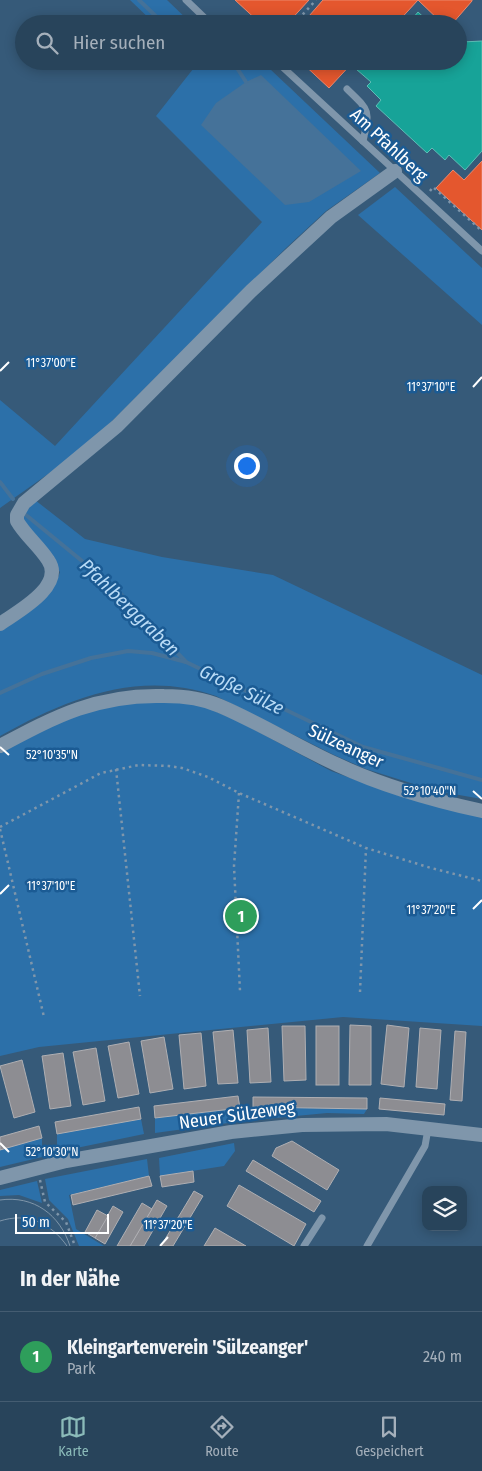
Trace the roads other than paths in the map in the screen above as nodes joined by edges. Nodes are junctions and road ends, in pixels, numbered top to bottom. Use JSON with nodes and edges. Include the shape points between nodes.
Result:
{"nodes":[{"id":1,"x":186,"y":0,"type":"edge"},
{"id":2,"x":202,"y":15,"type":"edge"},
{"id":3,"x":286,"y":70,"type":"edge"},
{"id":4,"x":347,"y":88,"type":"dead end"},
{"id":5,"x":363,"y":142,"type":"junction"},
{"id":6,"x":395,"y":171,"type":"junction"},
{"id":7,"x":482,"y":251,"type":"edge"},
{"id":8,"x":0,"y":624,"type":"edge"},
{"id":9,"x":0,"y":746,"type":"edge"},
{"id":10,"x":482,"y":811,"type":"edge"},
{"id":11,"x":428,"y":1129,"type":"junction"},
{"id":12,"x":482,"y":1135,"type":"edge"},
{"id":13,"x":0,"y":1178,"type":"edge"},
{"id":14,"x":322,"y":1218,"type":"dead end"},
{"id":15,"x":304,"y":1246,"type":"edge"},
{"id":16,"x":366,"y":1246,"type":"edge"}],
"edges":[{"from":1,"to":2,"type":"lane"},
{"from":3,"to":5,"type":"lane","name":"Am Pfahlberg"},
{"from":4,"to":5,"type":"lane","via":[[367,110]]},
{"from":5,"to":6,"type":"lane","name":"Am Pfahlberg"},
{"from":6,"to":7,"type":"lane","name":"Am Pfahlberg"},
{"from":6,"to":8,"type":"street","via":[[320,226],[117,426],[23,504],[17,520],[48,559],[52,578],[34,601]]},
{"from":9,"to":10,"type":"street","name":"Sülzeanger","via":[[55,718],[112,699],[192,698],[219,705],[359,775],[424,798]]},
{"from":11,"to":12,"type":"street","name":"Neuer Sülzeweg"},
{"from":11,"to":13,"type":"street","name":"Neuer Sülzeweg","via":[[374,1123],[302,1124],[231,1132],[66,1161]]},
{"from":11,"to":16,"type":"lane","via":[[425,1146]]},
{"from":14,"to":15,"type":"lane"}]}
